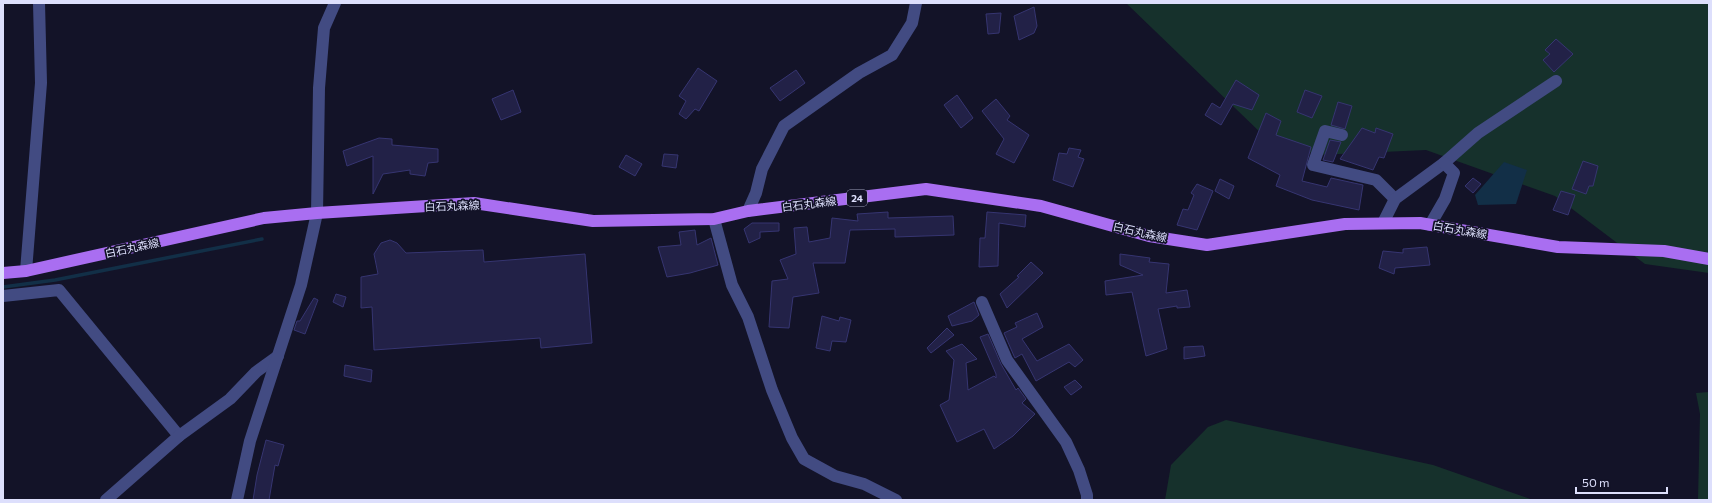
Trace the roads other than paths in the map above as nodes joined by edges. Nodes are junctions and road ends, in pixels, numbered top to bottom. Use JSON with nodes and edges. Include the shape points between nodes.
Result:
{"nodes":[{"id":1,"x":40,"y":3,"type":"edge"},
{"id":2,"x":335,"y":3,"type":"edge"},
{"id":3,"x":916,"y":3,"type":"edge"},
{"id":4,"x":1556,"y":81,"type":"dead end"},
{"id":5,"x":1342,"y":135,"type":"dead end"},
{"id":6,"x":1444,"y":163,"type":"junction"},
{"id":7,"x":1395,"y":199,"type":"junction"},
{"id":8,"x":748,"y":212,"type":"junction"},
{"id":9,"x":317,"y":213,"type":"junction"},
{"id":10,"x":714,"y":219,"type":"junction"},
{"id":11,"x":1383,"y":223,"type":"junction"},
{"id":12,"x":1430,"y":224,"type":"junction"},
{"id":13,"x":1709,"y":259,"type":"edge"},
{"id":14,"x":26,"y":271,"type":"junction"},
{"id":15,"x":3,"y":273,"type":"edge"},
{"id":16,"x":3,"y":296,"type":"edge"},
{"id":17,"x":982,"y":302,"type":"dead end"},
{"id":18,"x":278,"y":356,"type":"junction"},
{"id":19,"x":179,"y":436,"type":"junction"},
{"id":20,"x":106,"y":500,"type":"edge"},
{"id":21,"x":237,"y":500,"type":"edge"},
{"id":22,"x":896,"y":500,"type":"edge"},
{"id":23,"x":1087,"y":500,"type":"edge"}],
"edges":[{"from":1,"to":14,"type":"street","via":[[41,83]]},
{"from":2,"to":9,"type":"street","via":[[324,28],[319,88]]},
{"from":3,"to":8,"type":"street","via":[[912,23],[892,55],[859,73],[784,126],[762,169],[756,194]]},
{"from":4,"to":6,"type":"street","via":[[1478,133]]},
{"from":5,"to":7,"type":"street","via":[[1325,131],[1313,166],[1376,180]]},
{"from":6,"to":7,"type":"street"},
{"from":6,"to":12,"type":"street","via":[[1454,173],[1445,199]]},
{"from":7,"to":11,"type":"street"},
{"from":8,"to":10,"type":"main road","name":"白石丸森線","number":"24"},
{"from":8,"to":11,"type":"main road","name":"白石丸森線","number":"24","via":[[926,189],[1041,206],[1149,236],[1207,245],[1345,224]]},
{"from":9,"to":10,"type":"main road","name":"白石丸森線","number":"24","via":[[474,203],[593,221]]},
{"from":9,"to":14,"type":"main road","name":"白石丸森線","number":"24","via":[[264,218]]},
{"from":9,"to":18,"type":"street","via":[[301,285]]},
{"from":10,"to":22,"type":"street","via":[[732,285],[748,317],[772,390],[792,438],[804,459],[835,476],[864,484]]},
{"from":11,"to":12,"type":"main road","name":"白石丸森線","number":"24"},
{"from":12,"to":13,"type":"main road","name":"白石丸森線","number":"24","via":[[1558,247],[1664,251]]},
{"from":14,"to":15,"type":"main road","name":"白石丸森線","number":"24"},
{"from":16,"to":19,"type":"street","via":[[59,290]]},
{"from":17,"to":23,"type":"street","via":[[1007,360],[1066,442],[1079,470]]},
{"from":18,"to":19,"type":"street","via":[[256,372],[230,399]]},
{"from":18,"to":21,"type":"street","via":[[250,441]]},
{"from":19,"to":20,"type":"street"}]}
